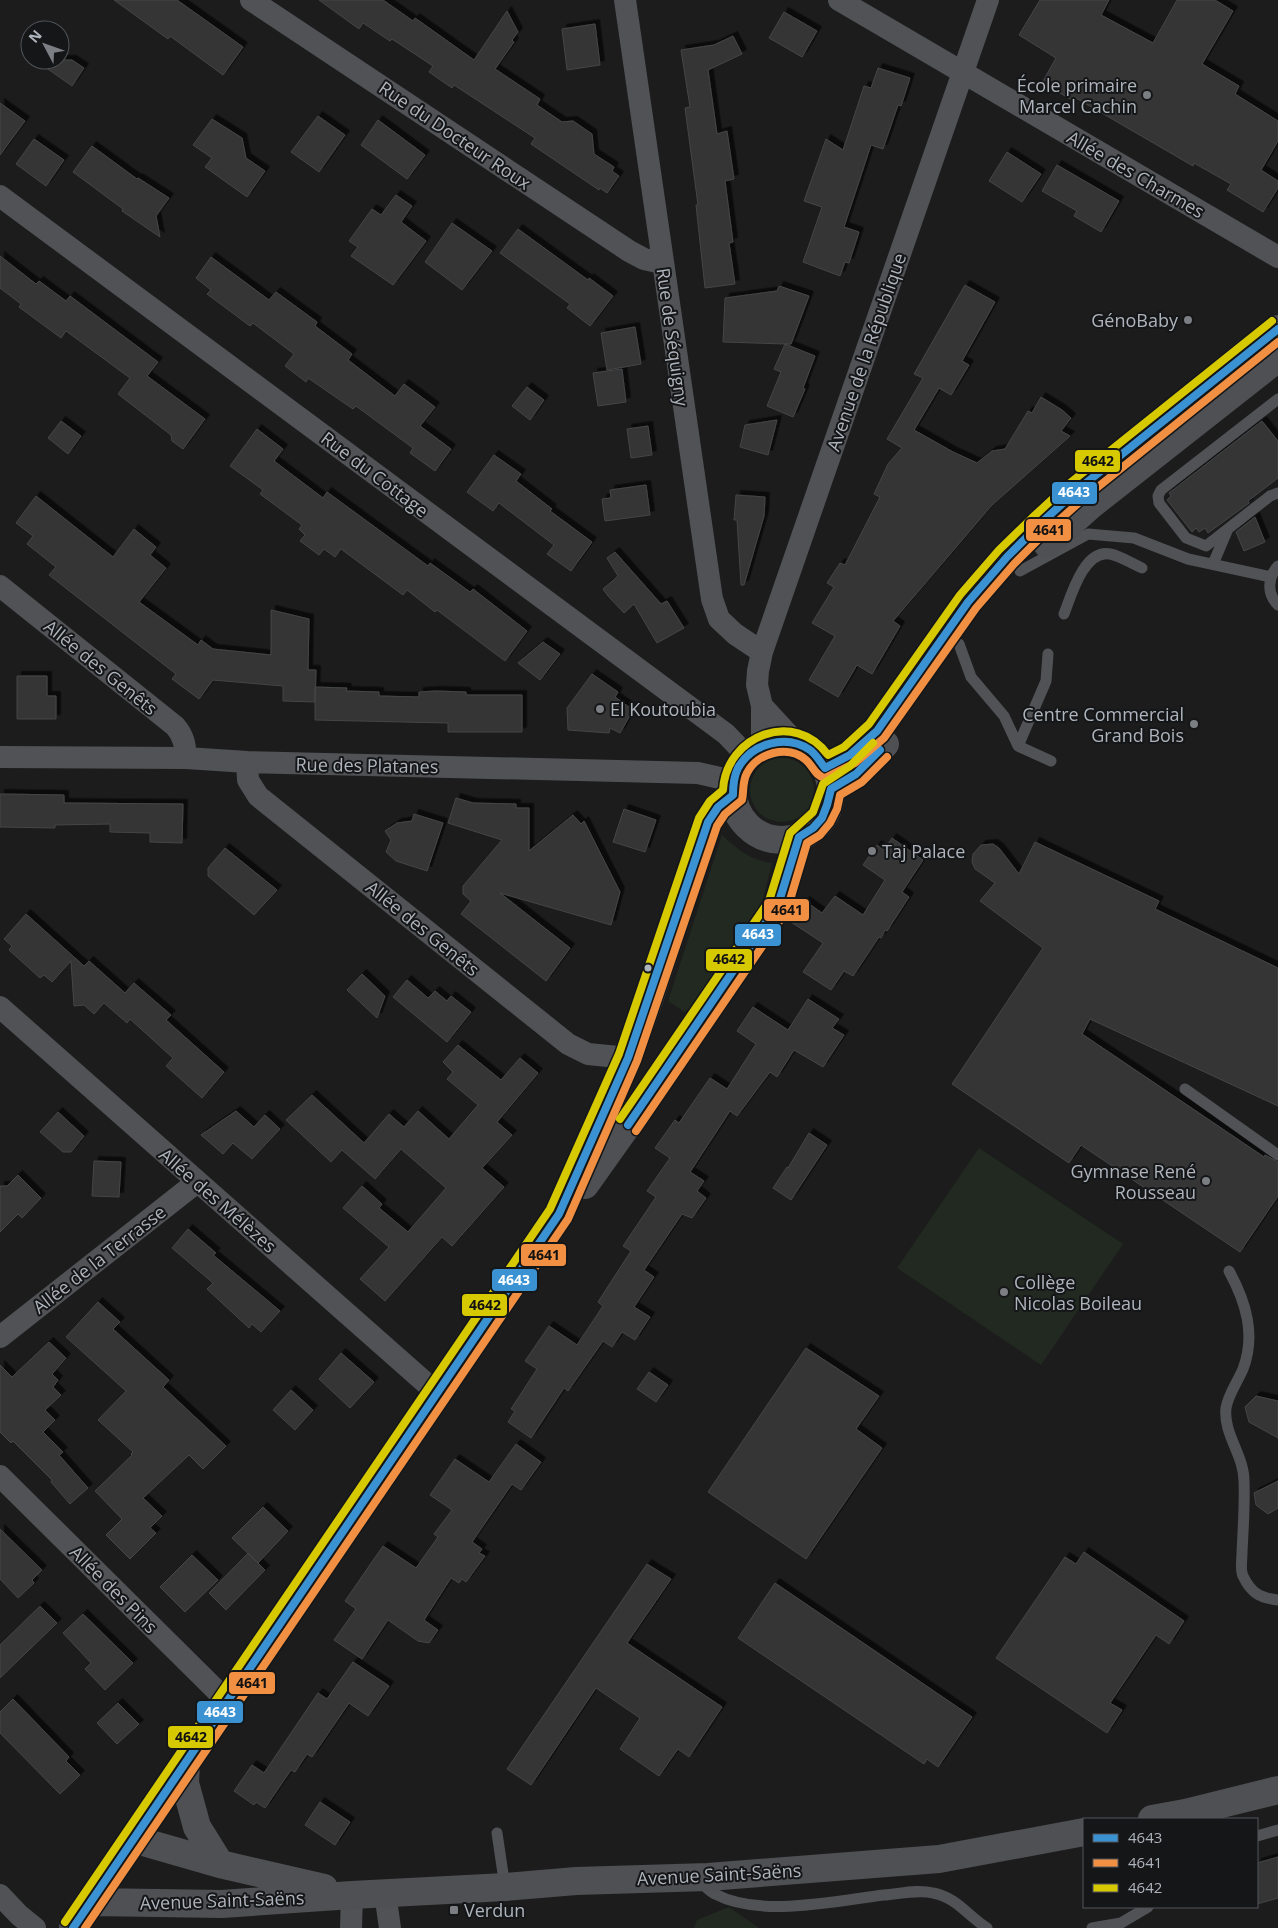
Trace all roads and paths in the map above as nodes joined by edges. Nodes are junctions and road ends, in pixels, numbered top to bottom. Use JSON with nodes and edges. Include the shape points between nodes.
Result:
{"nodes":[{"id":1,"x":251,"y":0,"type":"edge"},
{"id":2,"x":625,"y":0,"type":"edge"},
{"id":3,"x":839,"y":0,"type":"edge"},
{"id":4,"x":988,"y":0,"type":"edge"},
{"id":5,"x":964,"y":72,"type":"junction"},
{"id":6,"x":0,"y":196,"type":"edge"},
{"id":7,"x":1278,"y":257,"type":"edge"},
{"id":8,"x":662,"y":263,"type":"junction"},
{"id":9,"x":1278,"y":329,"type":"edge"},
{"id":10,"x":1278,"y":358,"type":"edge"},
{"id":11,"x":1278,"y":399,"type":"edge"},
{"id":12,"x":1278,"y":493,"type":"edge"},
{"id":13,"x":1227,"y":530,"type":"junction"},
{"id":14,"x":1213,"y":564,"type":"junction"},
{"id":15,"x":1278,"y":566,"type":"edge"},
{"id":16,"x":1142,"y":568,"type":"dead end"},
{"id":17,"x":1020,"y":571,"type":"junction"},
{"id":18,"x":1271,"y":577,"type":"junction"},
{"id":19,"x":0,"y":586,"type":"edge"},
{"id":20,"x":1278,"y":605,"type":"edge"},
{"id":21,"x":1064,"y":614,"type":"dead end"},
{"id":22,"x":959,"y":644,"type":"junction"},
{"id":23,"x":762,"y":652,"type":"junction"},
{"id":24,"x":1048,"y":654,"type":"dead end"},
{"id":25,"x":762,"y":706,"type":"junction"},
{"id":26,"x":797,"y":744,"type":"junction"},
{"id":27,"x":1018,"y":746,"type":"junction"},
{"id":28,"x":754,"y":750,"type":"junction"},
{"id":29,"x":0,"y":757,"type":"edge"},
{"id":30,"x":186,"y":758,"type":"junction"},
{"id":31,"x":1051,"y":761,"type":"dead end"},
{"id":32,"x":247,"y":762,"type":"junction"},
{"id":33,"x":828,"y":778,"type":"junction"},
{"id":34,"x":733,"y":788,"type":"junction"},
{"id":35,"x":799,"y":836,"type":"junction"},
{"id":36,"x":0,"y":1007,"type":"edge"},
{"id":37,"x":628,"y":1058,"type":"junction"},
{"id":38,"x":1185,"y":1089,"type":"dead end"},
{"id":39,"x":1278,"y":1155,"type":"edge"},
{"id":40,"x":197,"y":1182,"type":"junction"},
{"id":41,"x":559,"y":1214,"type":"junction"},
{"id":42,"x":1229,"y":1271,"type":"dead end"},
{"id":43,"x":0,"y":1337,"type":"edge"},
{"id":44,"x":437,"y":1393,"type":"junction"},
{"id":45,"x":0,"y":1476,"type":"edge"},
{"id":46,"x":1278,"y":1600,"type":"edge"},
{"id":47,"x":227,"y":1701,"type":"junction"},
{"id":48,"x":186,"y":1762,"type":"junction"},
{"id":49,"x":1278,"y":1790,"type":"edge"},
{"id":50,"x":1158,"y":1818,"type":"edge"},
{"id":51,"x":1278,"y":1830,"type":"edge"},
{"id":52,"x":1083,"y":1832,"type":"edge"},
{"id":53,"x":497,"y":1833,"type":"dead end"},
{"id":54,"x":1258,"y":1836,"type":"edge"},
{"id":55,"x":133,"y":1839,"type":"junction"},
{"id":56,"x":220,"y":1864,"type":"junction"},
{"id":57,"x":695,"y":1877,"type":"junction"},
{"id":58,"x":505,"y":1887,"type":"junction"},
{"id":59,"x":385,"y":1893,"type":"junction"},
{"id":60,"x":0,"y":1895,"type":"edge"},
{"id":61,"x":352,"y":1895,"type":"junction"},
{"id":62,"x":91,"y":1902,"type":"junction"},
{"id":63,"x":1146,"y":1908,"type":"edge"},
{"id":64,"x":35,"y":1928,"type":"edge"},
{"id":65,"x":73,"y":1928,"type":"edge"},
{"id":66,"x":351,"y":1928,"type":"edge"},
{"id":67,"x":390,"y":1928,"type":"edge"},
{"id":68,"x":987,"y":1928,"type":"edge"},
{"id":69,"x":1092,"y":1928,"type":"edge"}],
"edges":[{"from":1,"to":8,"type":"street","name":"Rue du Docteur Roux","via":[[629,251]]},
{"from":2,"to":8,"type":"street","name":"Rue de Séquigny"},
{"from":3,"to":5,"type":"street","name":"Allée des Charmes"},
{"from":4,"to":5,"type":"street","name":"Avenue de la République"},
{"from":5,"to":7,"type":"street","name":"Allée des Charmes"},
{"from":5,"to":23,"type":"street","name":"Avenue de la République"},
{"from":6,"to":28,"type":"street","name":"Rue du Cottage","via":[[726,734]]},
{"from":8,"to":23,"type":"street","name":"Rue de Séquigny","via":[[712,600],[718,619]]},
{"from":9,"to":33,"type":"main road","via":[[1076,491],[1039,525],[968,602],[877,731]]},
{"from":10,"to":17,"type":"main road","via":[[1090,505]]},
{"from":11,"to":13,"type":"lane","via":[[1158,496],[1159,504],[1186,538],[1194,542],[1206,546]]},
{"from":12,"to":13,"type":"lane"},
{"from":13,"to":14,"type":"lane"},
{"from":14,"to":17,"type":"lane","via":[[1188,559],[1134,538],[1088,534]]},
{"from":14,"to":18,"type":"lane"},
{"from":15,"to":18,"type":"lane"},
{"from":16,"to":21,"type":"lane","via":[[1110,554],[1100,554],[1091,559],[1078,578]]},
{"from":17,"to":22,"type":"main road"},
{"from":18,"to":20,"type":"lane","via":[[1270,593]]},
{"from":19,"to":30,"type":"street","name":"Allée des Genêts","via":[[175,726],[182,734]]},
{"from":22,"to":27,"type":"lane","via":[[972,677],[1004,716]]},
{"from":22,"to":33,"type":"main road","via":[[878,753],[856,774]]},
{"from":23,"to":25,"type":"street","name":"Avenue de la République","via":[[757,686]]},
{"from":24,"to":27,"type":"lane","via":[[1046,681]]},
{"from":25,"to":26,"type":"street"},
{"from":25,"to":28,"type":"street","name":"Avenue de la République"},
{"from":26,"to":28,"type":"main road","via":[[781,741]]},
{"from":26,"to":33,"type":"main road","via":[[810,750]]},
{"from":27,"to":31,"type":"lane"},
{"from":28,"to":34,"type":"main road","via":[[738,768]]},
{"from":29,"to":30,"type":"street","name":"Rue des Platanes"},
{"from":30,"to":32,"type":"street","name":"Rue des Platanes"},
{"from":32,"to":34,"type":"street","name":"Rue des Platanes","via":[[698,773]]},
{"from":32,"to":37,"type":"street","name":"Allée des Genêts","via":[[248,780],[258,796],[568,1044],[588,1054]]},
{"from":33,"to":35,"type":"main road","via":[[829,804],[823,818],[813,829]]},
{"from":34,"to":35,"type":"main road","via":[[736,809],[756,832],[785,840]]},
{"from":34,"to":37,"type":"main road","via":[[708,822]]},
{"from":35,"to":41,"type":"main road","via":[[778,905],[639,1109],[584,1186]]},
{"from":36,"to":40,"type":"street","name":"Allée des Mélèzes"},
{"from":37,"to":41,"type":"main road"},
{"from":38,"to":39,"type":"lane"},
{"from":40,"to":43,"type":"street","name":"Allée de la Terrasse"},
{"from":40,"to":44,"type":"street","name":"Allée des Mélèzes"},
{"from":41,"to":44,"type":"main road"},
{"from":42,"to":46,"type":"lane","via":[[1248,1314],[1244,1367],[1226,1406],[1226,1425],[1237,1448],[1244,1478],[1242,1574],[1253,1592]]},
{"from":44,"to":47,"type":"main road"},
{"from":45,"to":47,"type":"street","name":"Allée des Pins"},
{"from":47,"to":48,"type":"main road"},
{"from":48,"to":55,"type":"main road"},
{"from":48,"to":56,"type":"main road","name":"Avenue Saint-Saëns","via":[[185,1783],[197,1827]]},
{"from":49,"to":50,"type":"main road"},
{"from":51,"to":54,"type":"lane"},
{"from":52,"to":57,"type":"main road","name":"Avenue Saint-Saëns","via":[[939,1859]]},
{"from":53,"to":58,"type":"lane"},
{"from":55,"to":56,"type":"main road","name":"Avenue Saint-Saëns"},
{"from":55,"to":62,"type":"main road"},
{"from":56,"to":61,"type":"main road","name":"Avenue Saint-Saëns"},
{"from":57,"to":58,"type":"main road","name":"Avenue Saint-Saëns"},
{"from":57,"to":68,"type":"lane","via":[[714,1894],[743,1904],[781,1907],[932,1892],[958,1903]]},
{"from":58,"to":59,"type":"main road","name":"Avenue Saint-Saëns"},
{"from":59,"to":61,"type":"main road","name":"Avenue Saint-Saëns"},
{"from":59,"to":67,"type":"street"},
{"from":60,"to":64,"type":"street"},
{"from":61,"to":62,"type":"main road","name":"Avenue Saint-Saëns","via":[[222,1904]]},
{"from":61,"to":66,"type":"street"},
{"from":62,"to":65,"type":"main road"},
{"from":63,"to":69,"type":"lane","via":[[1121,1923]]}]}
